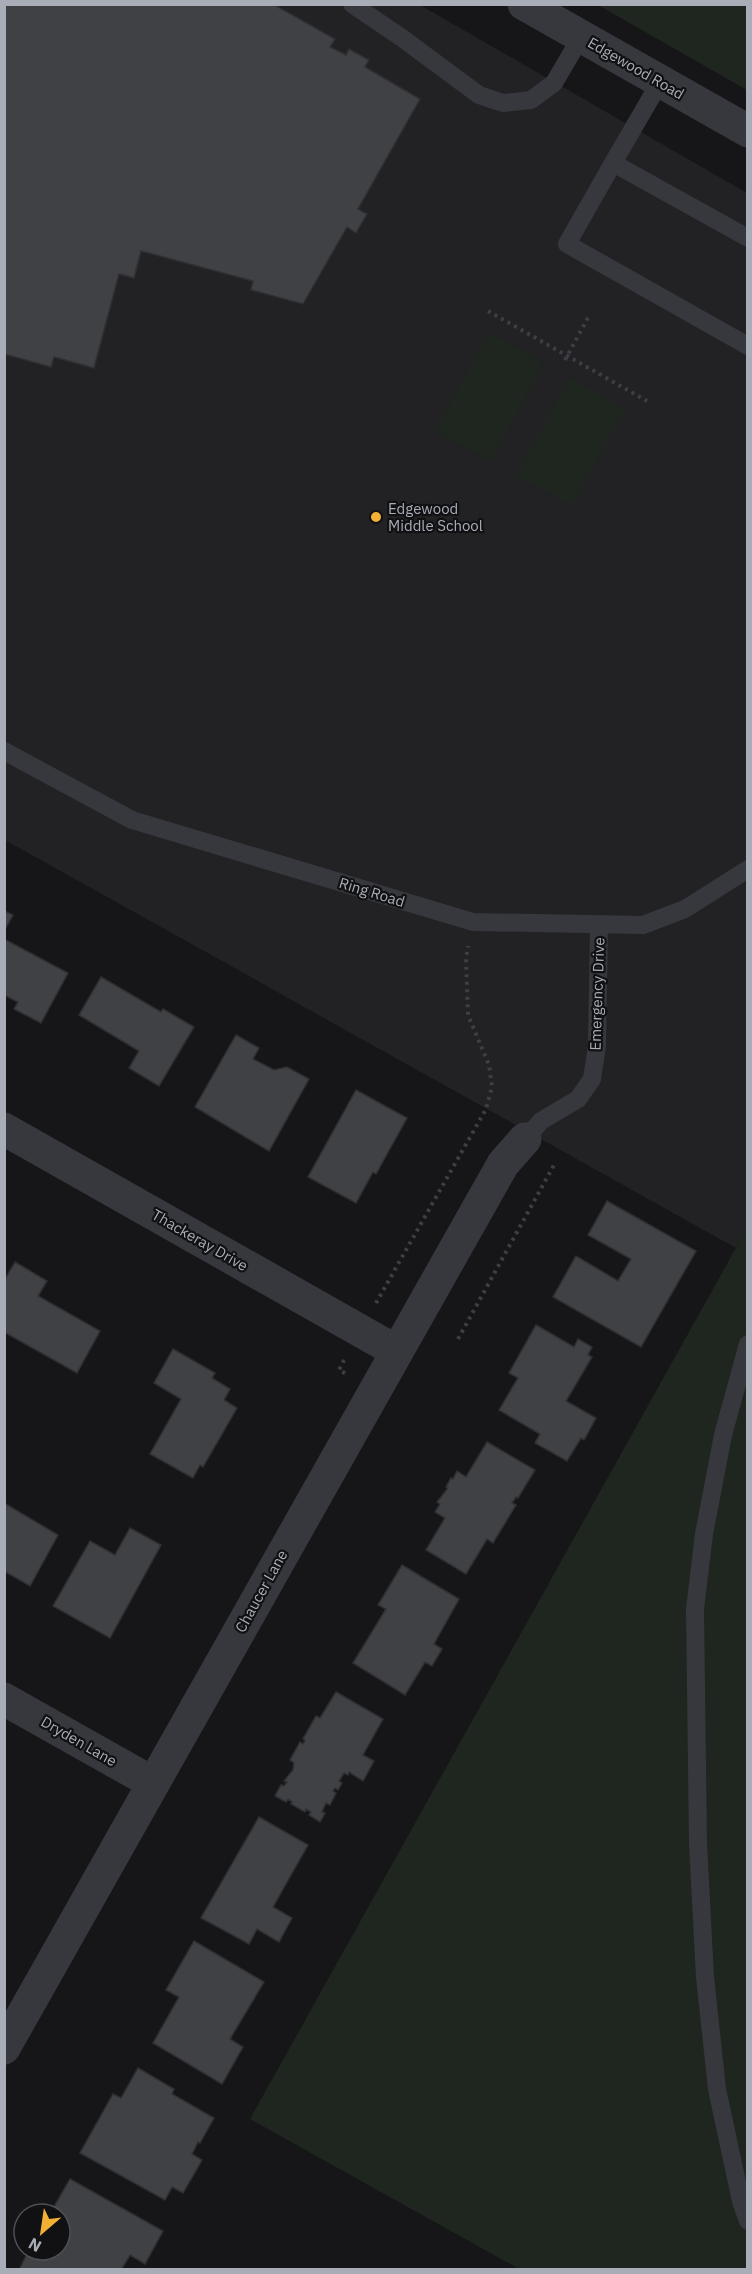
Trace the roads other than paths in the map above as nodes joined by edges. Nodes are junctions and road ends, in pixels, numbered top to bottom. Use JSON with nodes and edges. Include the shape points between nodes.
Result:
{"nodes":[{"id":1,"x":352,"y":4,"type":"edge"},
{"id":2,"x":524,"y":4,"type":"edge"},
{"id":3,"x":581,"y":37,"type":"junction"},
{"id":4,"x":660,"y":82,"type":"junction"},
{"id":5,"x":747,"y":132,"type":"edge"},
{"id":6,"x":613,"y":163,"type":"junction"},
{"id":7,"x":747,"y":238,"type":"edge"},
{"id":8,"x":747,"y":346,"type":"edge"},
{"id":9,"x":4,"y":751,"type":"edge"},
{"id":10,"x":747,"y":869,"type":"edge"},
{"id":11,"x":600,"y":925,"type":"junction"},
{"id":12,"x":4,"y":1129,"type":"edge"},
{"id":13,"x":525,"y":1139,"type":"joint"},
{"id":14,"x":747,"y":1344,"type":"edge"},
{"id":15,"x":396,"y":1351,"type":"junction"},
{"id":16,"x":4,"y":1699,"type":"edge"},
{"id":17,"x":153,"y":1784,"type":"junction"},
{"id":18,"x":4,"y":2048,"type":"edge"},
{"id":19,"x":747,"y":2221,"type":"edge"}],
"edges":[{"from":1,"to":3,"type":"lane","via":[[479,95],[502,103],[531,100],[554,82]]},
{"from":2,"to":3,"type":"street","name":"Edgewood Road"},
{"from":3,"to":4,"type":"street","name":"Edgewood Road"},
{"from":4,"to":5,"type":"street","name":"Edgewood Road"},
{"from":4,"to":6,"type":"lane"},
{"from":6,"to":7,"type":"lane"},
{"from":6,"to":8,"type":"lane","via":[[567,244]]},
{"from":9,"to":11,"type":"lane","name":"Ring Road","via":[[132,820],[473,922]]},
{"from":10,"to":11,"type":"lane","name":"Ring Road","via":[[685,909],[643,925]]},
{"from":11,"to":13,"type":"lane","name":"Emergency Drive","via":[[597,1046],[592,1079],[578,1099],[541,1121]]},
{"from":12,"to":15,"type":"street","name":"Thackeray Drive"},
{"from":13,"to":15,"type":"street","name":"Chaucer Lane","via":[[503,1164]]},
{"from":14,"to":19,"type":"lane","via":[[723,1435],[704,1534],[695,1609],[698,1844],[705,1977],[717,2089]]},
{"from":15,"to":17,"type":"street","name":"Chaucer Lane"},
{"from":16,"to":17,"type":"street","name":"Dryden Lane"},
{"from":17,"to":18,"type":"street","name":"Chaucer Lane"}]}
